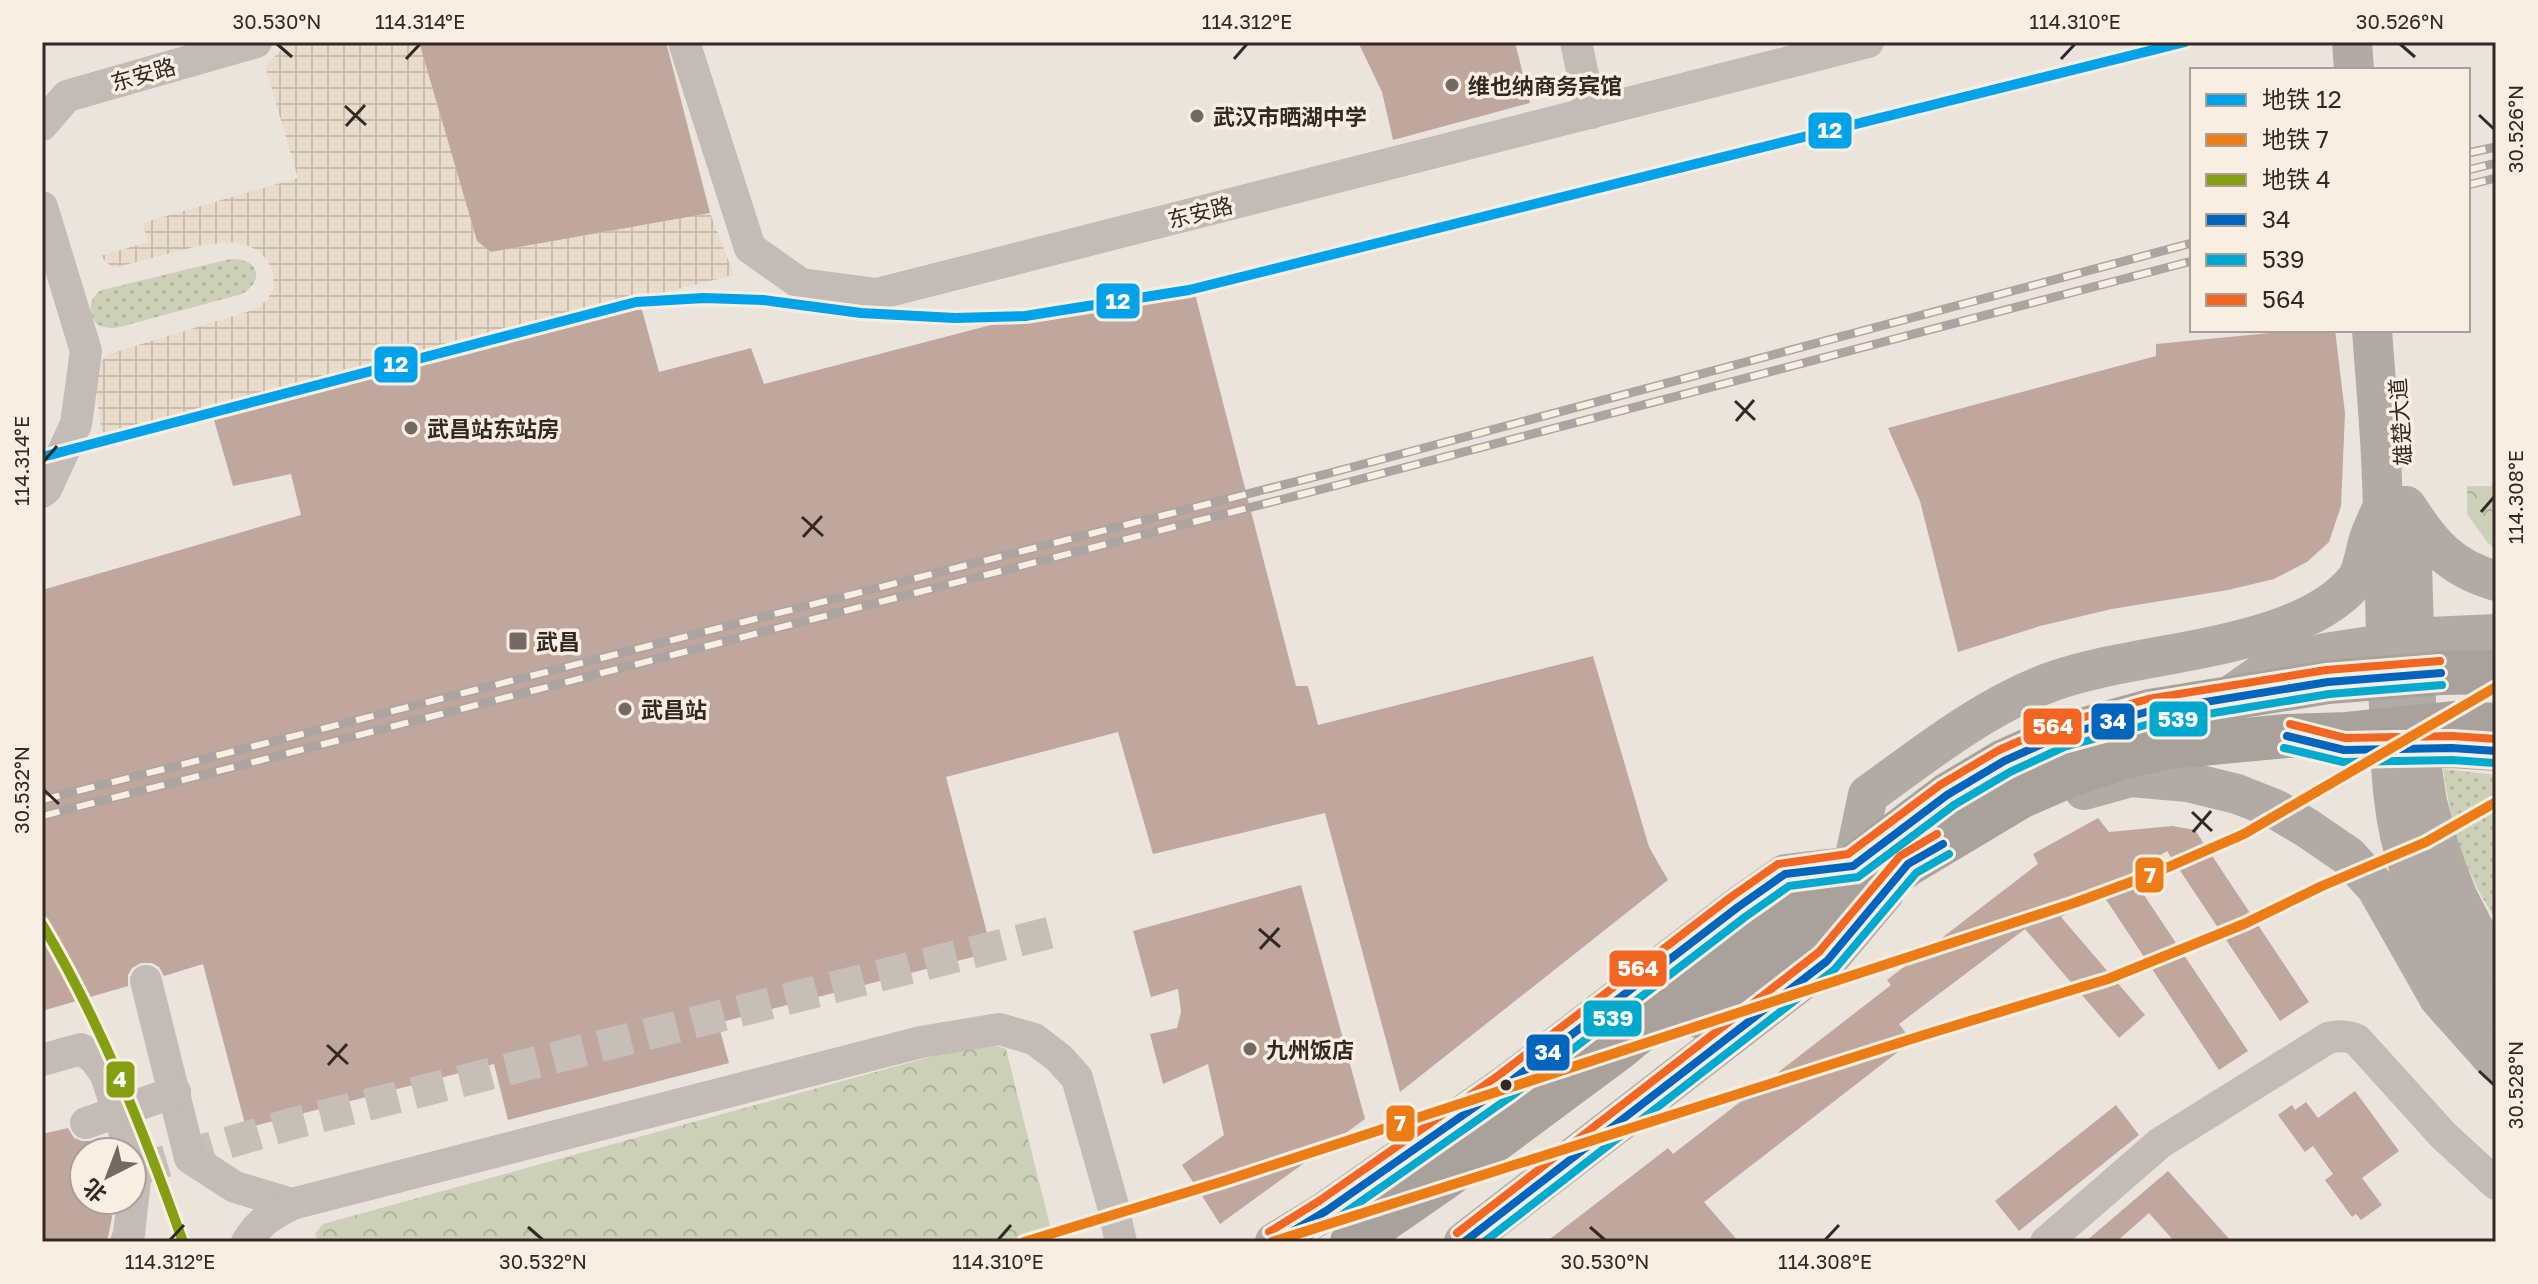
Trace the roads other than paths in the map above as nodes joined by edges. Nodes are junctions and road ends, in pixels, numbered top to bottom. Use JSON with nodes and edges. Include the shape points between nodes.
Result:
{"nodes":[{"id":1,"x":684,"y":42,"type":"edge"},
{"id":2,"x":1576,"y":42,"type":"edge"},
{"id":3,"x":1868,"y":42,"type":"edge"},
{"id":4,"x":2352,"y":42,"type":"edge"},
{"id":5,"x":2377,"y":42,"type":"edge"},
{"id":6,"x":241,"y":44,"type":"edge"},
{"id":7,"x":2354,"y":68,"type":"edge"},
{"id":8,"x":2379,"y":68,"type":"edge"},
{"id":9,"x":1591,"y":113,"type":"junction"},
{"id":10,"x":42,"y":125,"type":"edge"},
{"id":11,"x":42,"y":207,"type":"edge"},
{"id":12,"x":2372,"y":332,"type":"edge"},
{"id":13,"x":2394,"y":332,"type":"edge"},
{"id":14,"x":42,"y":492,"type":"edge"},
{"id":15,"x":2398,"y":509,"type":"junction"},
{"id":16,"x":2496,"y":581,"type":"edge"},
{"id":17,"x":2496,"y":634,"type":"edge"},
{"id":18,"x":2435,"y":655,"type":"junction"},
{"id":19,"x":2496,"y":672,"type":"edge"},
{"id":20,"x":2496,"y":725,"type":"edge"},
{"id":21,"x":2346,"y":742,"type":"junction"},
{"id":22,"x":2496,"y":751,"type":"edge"},
{"id":23,"x":2020,"y":797,"type":"junction"},
{"id":24,"x":1908,"y":864,"type":"junction"},
{"id":25,"x":1853,"y":866,"type":"junction"},
{"id":26,"x":2496,"y":963,"type":"edge"},
{"id":27,"x":146,"y":981,"type":"dead end"},
{"id":28,"x":2496,"y":1017,"type":"edge"},
{"id":29,"x":42,"y":1060,"type":"edge"},
{"id":30,"x":2496,"y":1062,"type":"edge"},
{"id":31,"x":175,"y":1092,"type":"junction"},
{"id":32,"x":86,"y":1123,"type":"dead end"},
{"id":33,"x":125,"y":1136,"type":"edge"},
{"id":34,"x":2496,"y":1184,"type":"edge"},
{"id":35,"x":292,"y":1204,"type":"junction"},
{"id":36,"x":131,"y":1216,"type":"edge"},
{"id":37,"x":1468,"y":1241,"type":"edge"},
{"id":38,"x":126,"y":1242,"type":"edge"},
{"id":39,"x":247,"y":1242,"type":"edge"},
{"id":40,"x":1121,"y":1242,"type":"edge"},
{"id":41,"x":1275,"y":1242,"type":"edge"},
{"id":42,"x":1352,"y":1242,"type":"edge"},
{"id":43,"x":1397,"y":1242,"type":"edge"},
{"id":44,"x":2046,"y":1242,"type":"edge"}],
"edges":[{"from":1,"to":9,"type":"street","name":"东安路","via":[[750,248],[801,284],[877,294]]},
{"from":2,"to":9,"type":"street"},
{"from":3,"to":9,"type":"street","name":"东安路"},
{"from":4,"to":7,"type":"main road"},
{"from":5,"to":8,"type":"main road"},
{"from":6,"to":10,"type":"street","name":"东安路","via":[[67,96]]},
{"from":11,"to":14,"type":"street","via":[[86,351],[76,424]]},
{"from":12,"to":15,"type":"main road","name":"雄楚大道","via":[[2381,458]]},
{"from":13,"to":15,"type":"main road","name":"雄楚大道"},
{"from":15,"to":16,"type":"main road","via":[[2436,549]]},
{"from":15,"to":25,"type":"main road","via":[[2370,535],[2357,579],[2311,614],[2223,645],[2103,666],[2047,683],[1960,729],[1868,795]]},
{"from":15,"to":26,"type":"main road","via":[[2412,563],[2417,737],[2427,802],[2457,896]]},
{"from":15,"to":28,"type":"main road","via":[[2385,633],[2398,824],[2409,868],[2433,922]]},
{"from":17,"to":18,"type":"main road"},
{"from":18,"to":19,"type":"highway"},
{"from":18,"to":25,"type":"highway","via":[[2326,667],[2227,698],[2150,711],[2060,736],[1947,795]]},
{"from":20,"to":21,"type":"highway","via":[[2456,723]]},
{"from":21,"to":22,"type":"main road"},
{"from":21,"to":23,"type":"highway","via":[[2287,736],[2169,747],[2070,775]]},
{"from":23,"to":24,"type":"highway"},
{"from":23,"to":30,"type":"main road","via":[[2078,792],[2131,777],[2188,782],[2275,809],[2348,856],[2376,887],[2439,998]]},
{"from":24,"to":37,"type":"main road","via":[[1827,961]]},
{"from":24,"to":43,"type":"highway"},
{"from":25,"to":41,"type":"main road","via":[[1785,874],[1506,1085]]},
{"from":25,"to":42,"type":"highway","via":[[1775,921],[1619,1048]]},
{"from":27,"to":31,"type":"street"},
{"from":29,"to":33,"type":"street","via":[[81,1049],[95,1059],[106,1075]]},
{"from":31,"to":32,"type":"street"},
{"from":31,"to":35,"type":"street","via":[[190,1158],[235,1187]]},
{"from":34,"to":44,"type":"street","via":[[2357,1040],[2338,1036],[2160,1143]]},
{"from":35,"to":39,"type":"street","via":[[257,1226]]},
{"from":35,"to":40,"type":"street","via":[[921,1042],[999,1029],[1034,1039],[1077,1078]]},
{"from":36,"to":38,"type":"street"}]}
